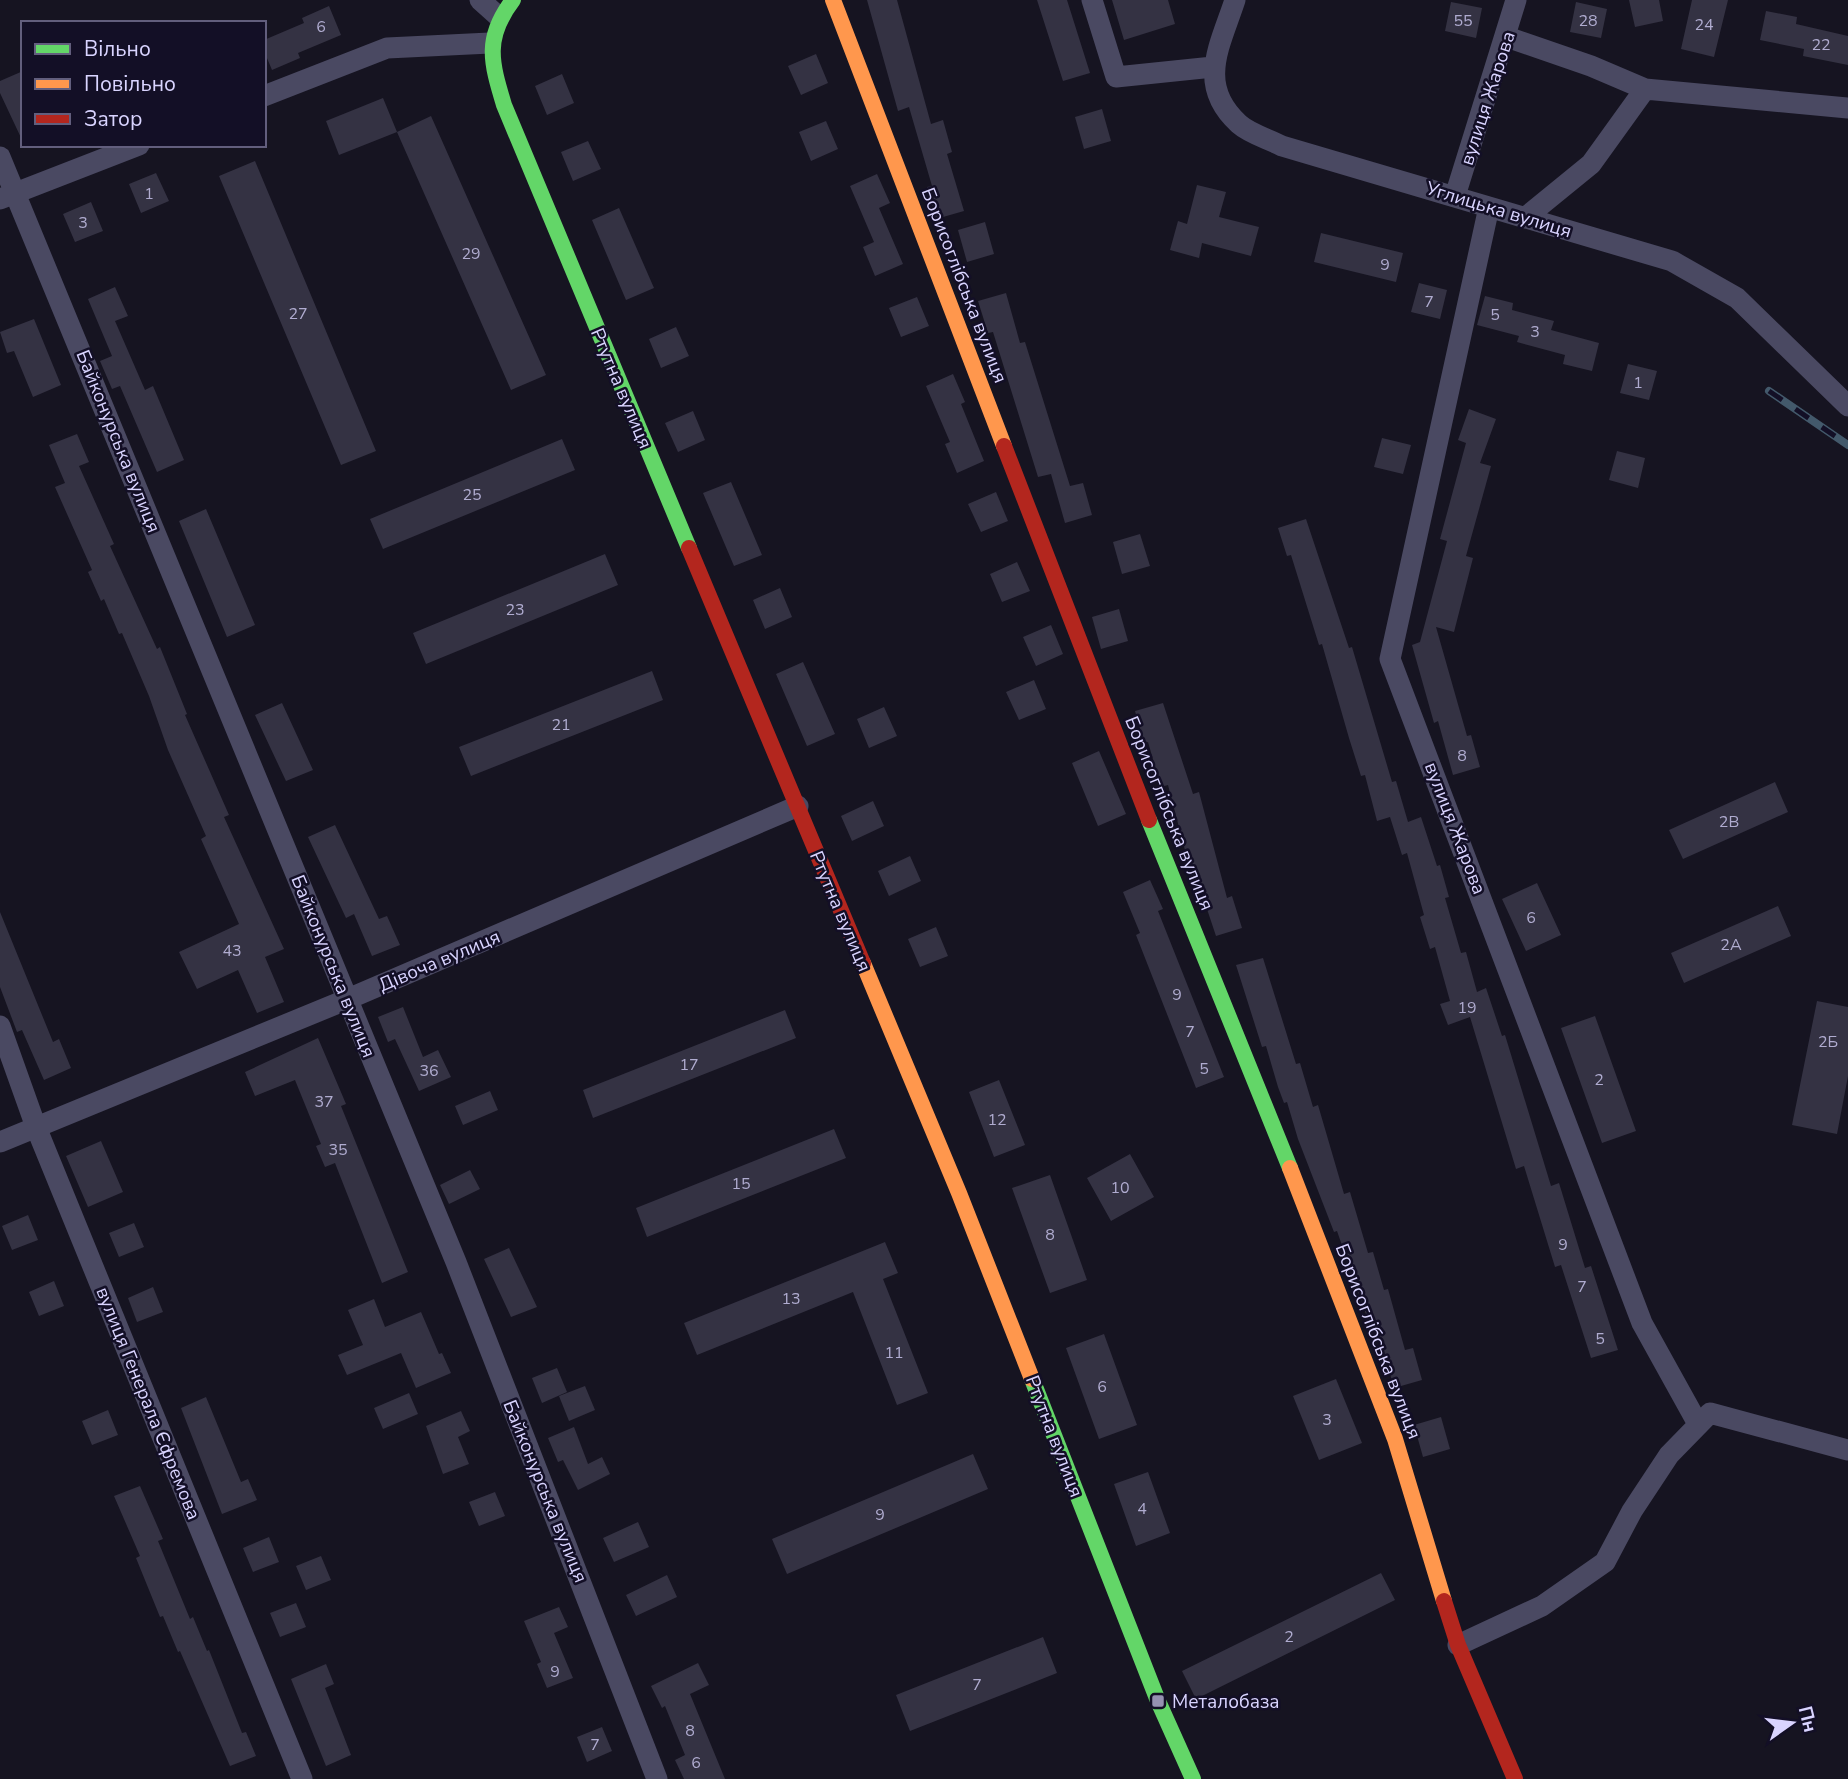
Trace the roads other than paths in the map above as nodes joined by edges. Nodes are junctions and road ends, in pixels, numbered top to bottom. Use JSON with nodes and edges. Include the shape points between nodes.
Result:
{"nodes":[{"id":1,"x":480,"y":0,"type":"edge"},
{"id":2,"x":513,"y":0,"type":"edge"},
{"id":3,"x":833,"y":0,"type":"edge"},
{"id":4,"x":1093,"y":0,"type":"edge"},
{"id":5,"x":1235,"y":0,"type":"edge"},
{"id":6,"x":1516,"y":0,"type":"edge"},
{"id":7,"x":499,"y":17,"type":"junction"},
{"id":8,"x":1507,"y":37,"type":"junction"},
{"id":9,"x":490,"y":43,"type":"junction"},
{"id":10,"x":1213,"y":67,"type":"junction"},
{"id":11,"x":1644,"y":89,"type":"junction"},
{"id":12,"x":266,"y":95,"type":"edge"},
{"id":13,"x":1848,"y":108,"type":"edge"},
{"id":14,"x":134,"y":147,"type":"edge"},
{"id":15,"x":0,"y":157,"type":"edge"},
{"id":16,"x":8,"y":196,"type":"edge"},
{"id":17,"x":1455,"y":196,"type":"junction"},
{"id":18,"x":1489,"y":207,"type":"junction"},
{"id":19,"x":1526,"y":217,"type":"junction"},
{"id":20,"x":1848,"y":406,"type":"edge"},
{"id":21,"x":798,"y":806,"type":"junction"},
{"id":22,"x":348,"y":999,"type":"junction"},
{"id":23,"x":0,"y":1026,"type":"edge"},
{"id":24,"x":36,"y":1127,"type":"junction"},
{"id":25,"x":0,"y":1142,"type":"edge"},
{"id":26,"x":1704,"y":1419,"type":"junction"},
{"id":27,"x":1848,"y":1450,"type":"edge"},
{"id":28,"x":1458,"y":1645,"type":"junction"},
{"id":29,"x":1190,"y":1778,"type":"edge"},
{"id":30,"x":302,"y":1779,"type":"edge"},
{"id":31,"x":657,"y":1779,"type":"edge"},
{"id":32,"x":1515,"y":1779,"type":"edge"}],
"edges":[{"from":1,"to":7,"type":"street"},
{"from":2,"to":7,"type":"main road"},
{"from":3,"to":28,"type":"main road","name":"Борисоглібська вулиця","via":[[1123,757],[1254,1074],[1395,1439]]},
{"from":4,"to":10,"type":"street","via":[[1116,77]]},
{"from":5,"to":10,"type":"street"},
{"from":6,"to":8,"type":"street","name":"вулиця Жарова"},
{"from":7,"to":9,"type":"main road"},
{"from":8,"to":11,"type":"street"},
{"from":8,"to":17,"type":"street","name":"вулиця Жарова"},
{"from":9,"to":12,"type":"street","via":[[387,48]]},
{"from":9,"to":21,"type":"main road","name":"Ртутна вулиця","via":[[504,106]]},
{"from":10,"to":17,"type":"street","name":"Углицька вулиця","via":[[1218,96],[1240,125],[1282,146]]},
{"from":11,"to":13,"type":"street"},
{"from":11,"to":19,"type":"street","via":[[1591,164]]},
{"from":14,"to":16,"type":"street"},
{"from":15,"to":16,"type":"street","name":"Байконурська вулиця"},
{"from":16,"to":22,"type":"street","name":"Байконурська вулиця"},
{"from":17,"to":18,"type":"street","name":"Углицька вулиця"},
{"from":18,"to":19,"type":"street","name":"Углицька вулиця"},
{"from":18,"to":26,"type":"street","name":"вулиця Жарова","via":[[1391,659],[1642,1323]]},
{"from":19,"to":20,"type":"street","name":"Углицька вулиця","via":[[1672,261],[1737,298]]},
{"from":21,"to":22,"type":"street","name":"Дівоча вулиця"},
{"from":21,"to":29,"type":"main road","name":"Ртутна вулиця","via":[[963,1205]]},
{"from":22,"to":24,"type":"street","name":"Дівоча вулиця"},
{"from":22,"to":31,"type":"street","name":"Байконурська вулиця"},
{"from":23,"to":24,"type":"street","name":"вулиця Генерала Єфремова"},
{"from":24,"to":25,"type":"street","name":"Дівоча вулиця"},
{"from":24,"to":30,"type":"street","name":"вулиця Генерала Єфремова"},
{"from":26,"to":27,"type":"street"},
{"from":26,"to":28,"type":"street","via":[[1669,1455],[1605,1562],[1542,1606]]},
{"from":28,"to":32,"type":"main road","name":"Борисоглібська вулиця"}]}
